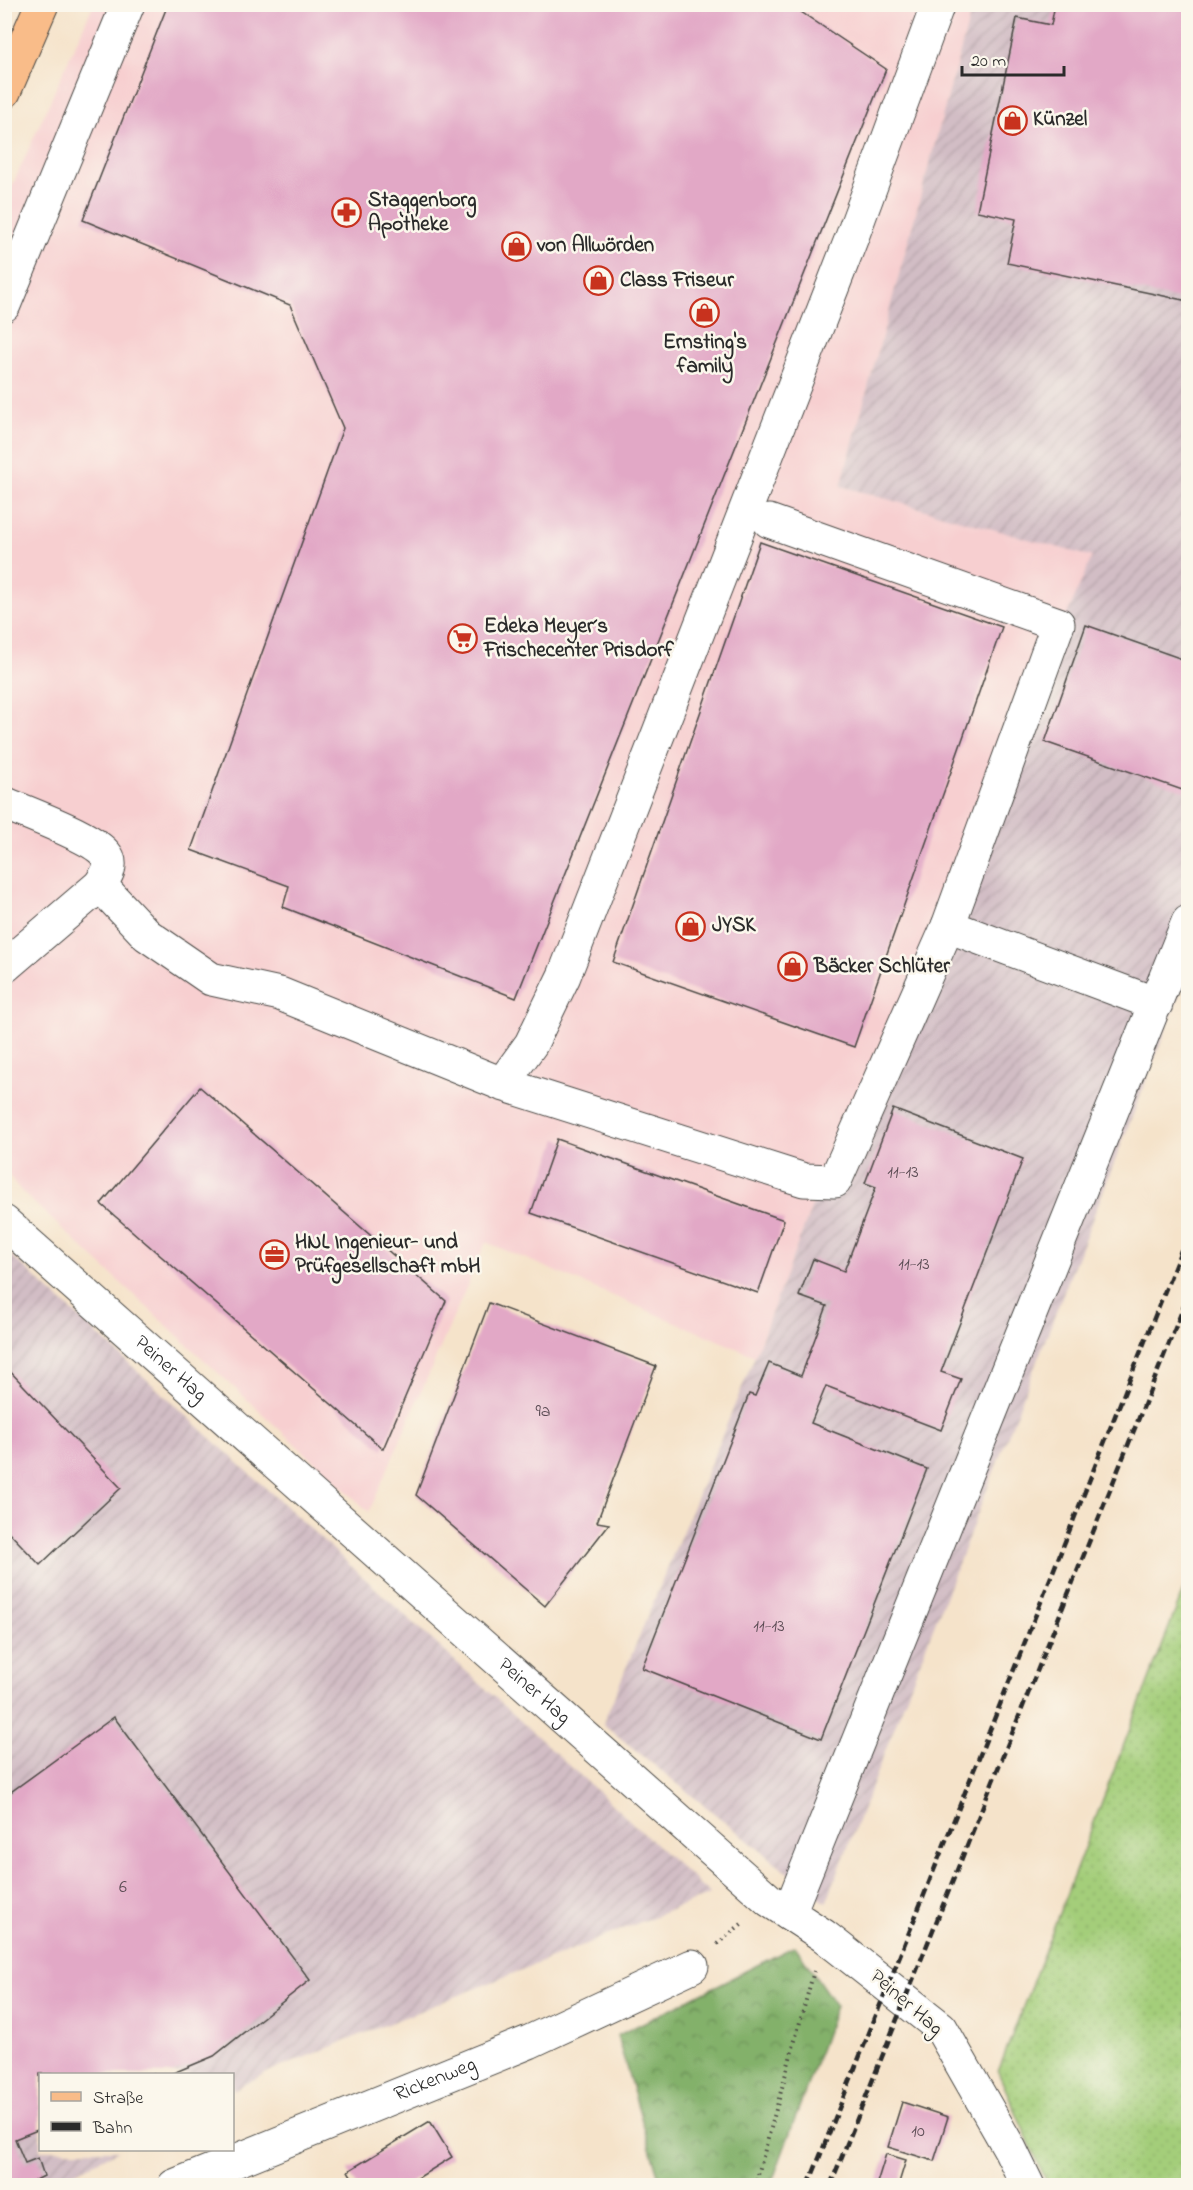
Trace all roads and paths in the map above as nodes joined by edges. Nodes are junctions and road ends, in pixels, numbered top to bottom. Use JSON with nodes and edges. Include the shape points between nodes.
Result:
{"nodes":[{"id":1,"x":42,"y":4,"type":"edge"},
{"id":2,"x":128,"y":4,"type":"edge"},
{"id":3,"x":938,"y":4,"type":"edge"},
{"id":4,"x":4,"y":92,"type":"edge"},
{"id":5,"x":4,"y":305,"type":"edge"},
{"id":6,"x":769,"y":521,"type":"dead end"},
{"id":7,"x":4,"y":803,"type":"edge"},
{"id":8,"x":100,"y":885,"type":"junction"},
{"id":9,"x":1188,"y":922,"type":"edge"},
{"id":10,"x":948,"y":926,"type":"junction"},
{"id":11,"x":4,"y":967,"type":"edge"},
{"id":12,"x":1156,"y":1004,"type":"junction"},
{"id":13,"x":502,"y":1084,"type":"junction"},
{"id":14,"x":4,"y":1222,"type":"edge"},
{"id":15,"x":779,"y":1906,"type":"junction"},
{"id":16,"x":824,"y":1936,"type":"junction"},
{"id":17,"x":693,"y":1966,"type":"joint"},
{"id":18,"x":174,"y":2186,"type":"edge"},
{"id":19,"x":756,"y":2186,"type":"edge"},
{"id":20,"x":1028,"y":2186,"type":"edge"}],
"edges":[{"from":1,"to":4,"type":"main road"},
{"from":2,"to":5,"type":"street"},
{"from":3,"to":13,"type":"street","via":[[852,237],[564,976],[531,1044]]},
{"from":6,"to":10,"type":"street","via":[[1058,624]]},
{"from":7,"to":8,"type":"street","via":[[99,845],[109,860],[108,872]]},
{"from":8,"to":11,"type":"street"},
{"from":8,"to":13,"type":"street","via":[[147,935],[211,979],[280,994]]},
{"from":9,"to":12,"type":"street"},
{"from":10,"to":12,"type":"street"},
{"from":10,"to":13,"type":"street","via":[[835,1181],[804,1180]]},
{"from":12,"to":15,"type":"street"},
{"from":14,"to":15,"type":"street","name":"Peiner Hag"},
{"from":15,"to":16,"type":"street","name":"Peiner Hag"},
{"from":15,"to":17,"type":"path"},
{"from":16,"to":19,"type":"path"},
{"from":16,"to":20,"type":"street","name":"Peiner Hag","via":[[941,2028]]},
{"from":17,"to":18,"type":"street","name":"Rickenweg","via":[[529,2042]]}]}
